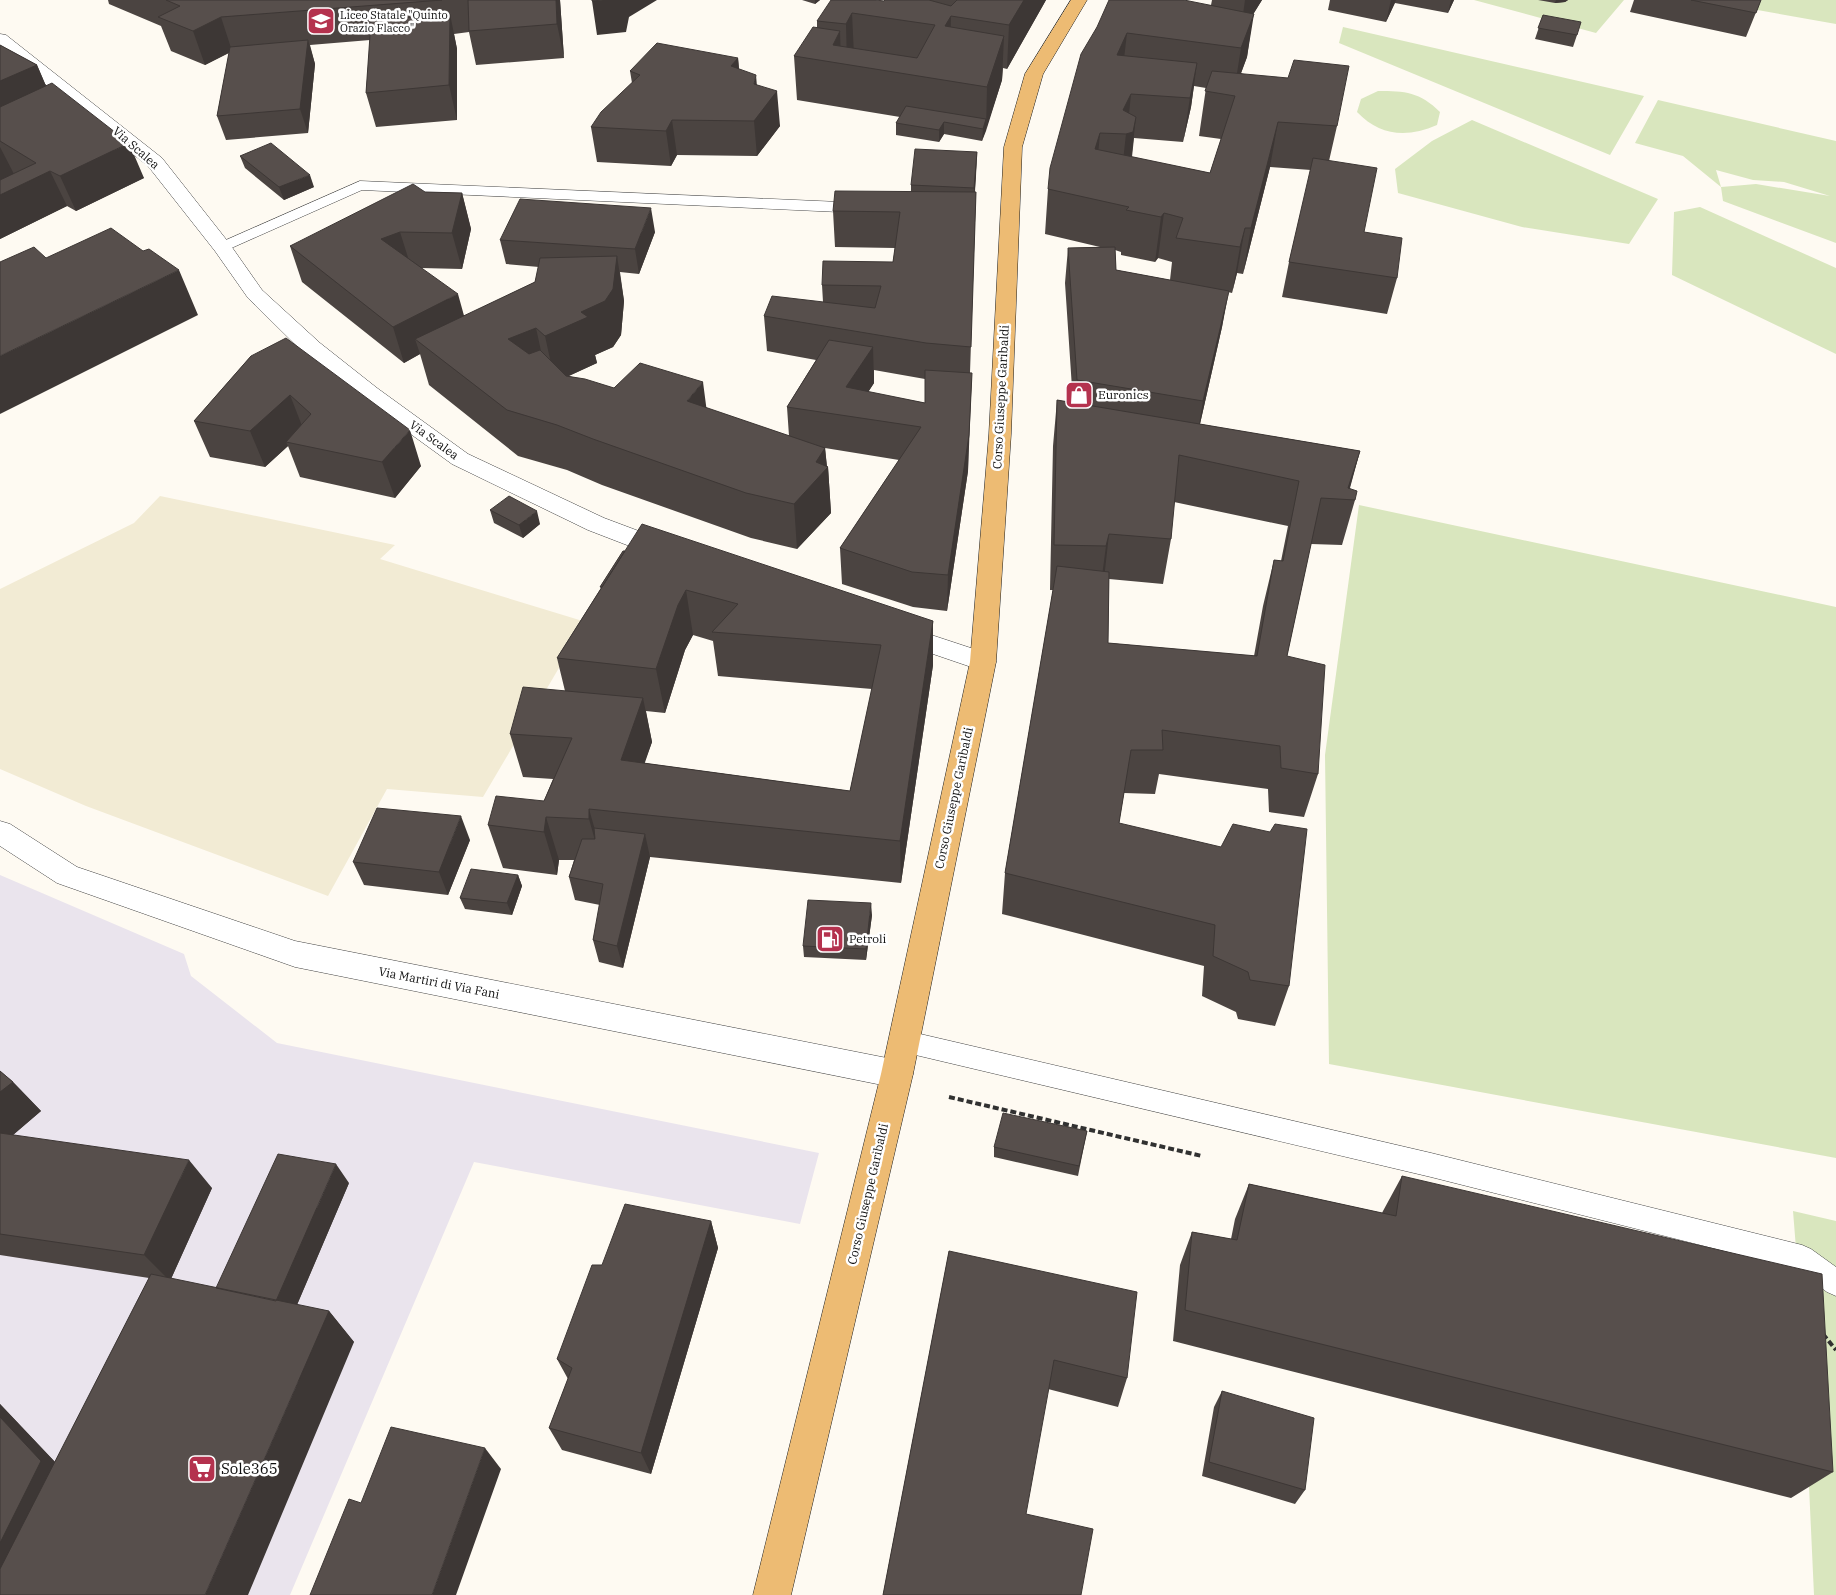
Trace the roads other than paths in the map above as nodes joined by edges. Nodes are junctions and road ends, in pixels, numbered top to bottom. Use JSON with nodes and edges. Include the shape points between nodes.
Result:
{"nodes":[{"id":1,"x":1079,"y":0,"type":"edge"},
{"id":2,"x":0,"y":39,"type":"edge"},
{"id":3,"x":840,"y":206,"type":"edge"},
{"id":4,"x":222,"y":247,"type":"junction"},
{"id":5,"x":686,"y":558,"type":"edge"},
{"id":6,"x":874,"y":625,"type":"edge"},
{"id":7,"x":983,"y":662,"type":"junction"},
{"id":8,"x":0,"y":832,"type":"edge"},
{"id":9,"x":903,"y":1042,"type":"junction"},
{"id":10,"x":897,"y":1074,"type":"junction"},
{"id":11,"x":1836,"y":1284,"type":"edge"},
{"id":12,"x":772,"y":1595,"type":"edge"}],
"edges":[{"from":1,"to":7,"type":"main road","name":"Corso Giuseppe Garibaldi","via":[[1034,74],[1013,147],[1000,434]]},
{"from":2,"to":4,"type":"street","name":"Via Scalea","via":[[155,162]]},
{"from":3,"to":4,"type":"lane","via":[[360,185]]},
{"from":4,"to":5,"type":"street","name":"Via Scalea","via":[[255,294],[312,348],[460,459],[596,524]]},
{"from":6,"to":7,"type":"street"},
{"from":7,"to":9,"type":"main road","name":"Corso Giuseppe Garibaldi"},
{"from":8,"to":10,"type":"street","name":"Via Martiri di Via Fani","via":[[67,875],[295,954]]},
{"from":9,"to":10,"type":"main road","name":"Corso Giuseppe Garibaldi"},
{"from":9,"to":11,"type":"lane","via":[[1422,1162],[1802,1258]]},
{"from":10,"to":12,"type":"main road","name":"Corso Giuseppe Garibaldi"}]}
